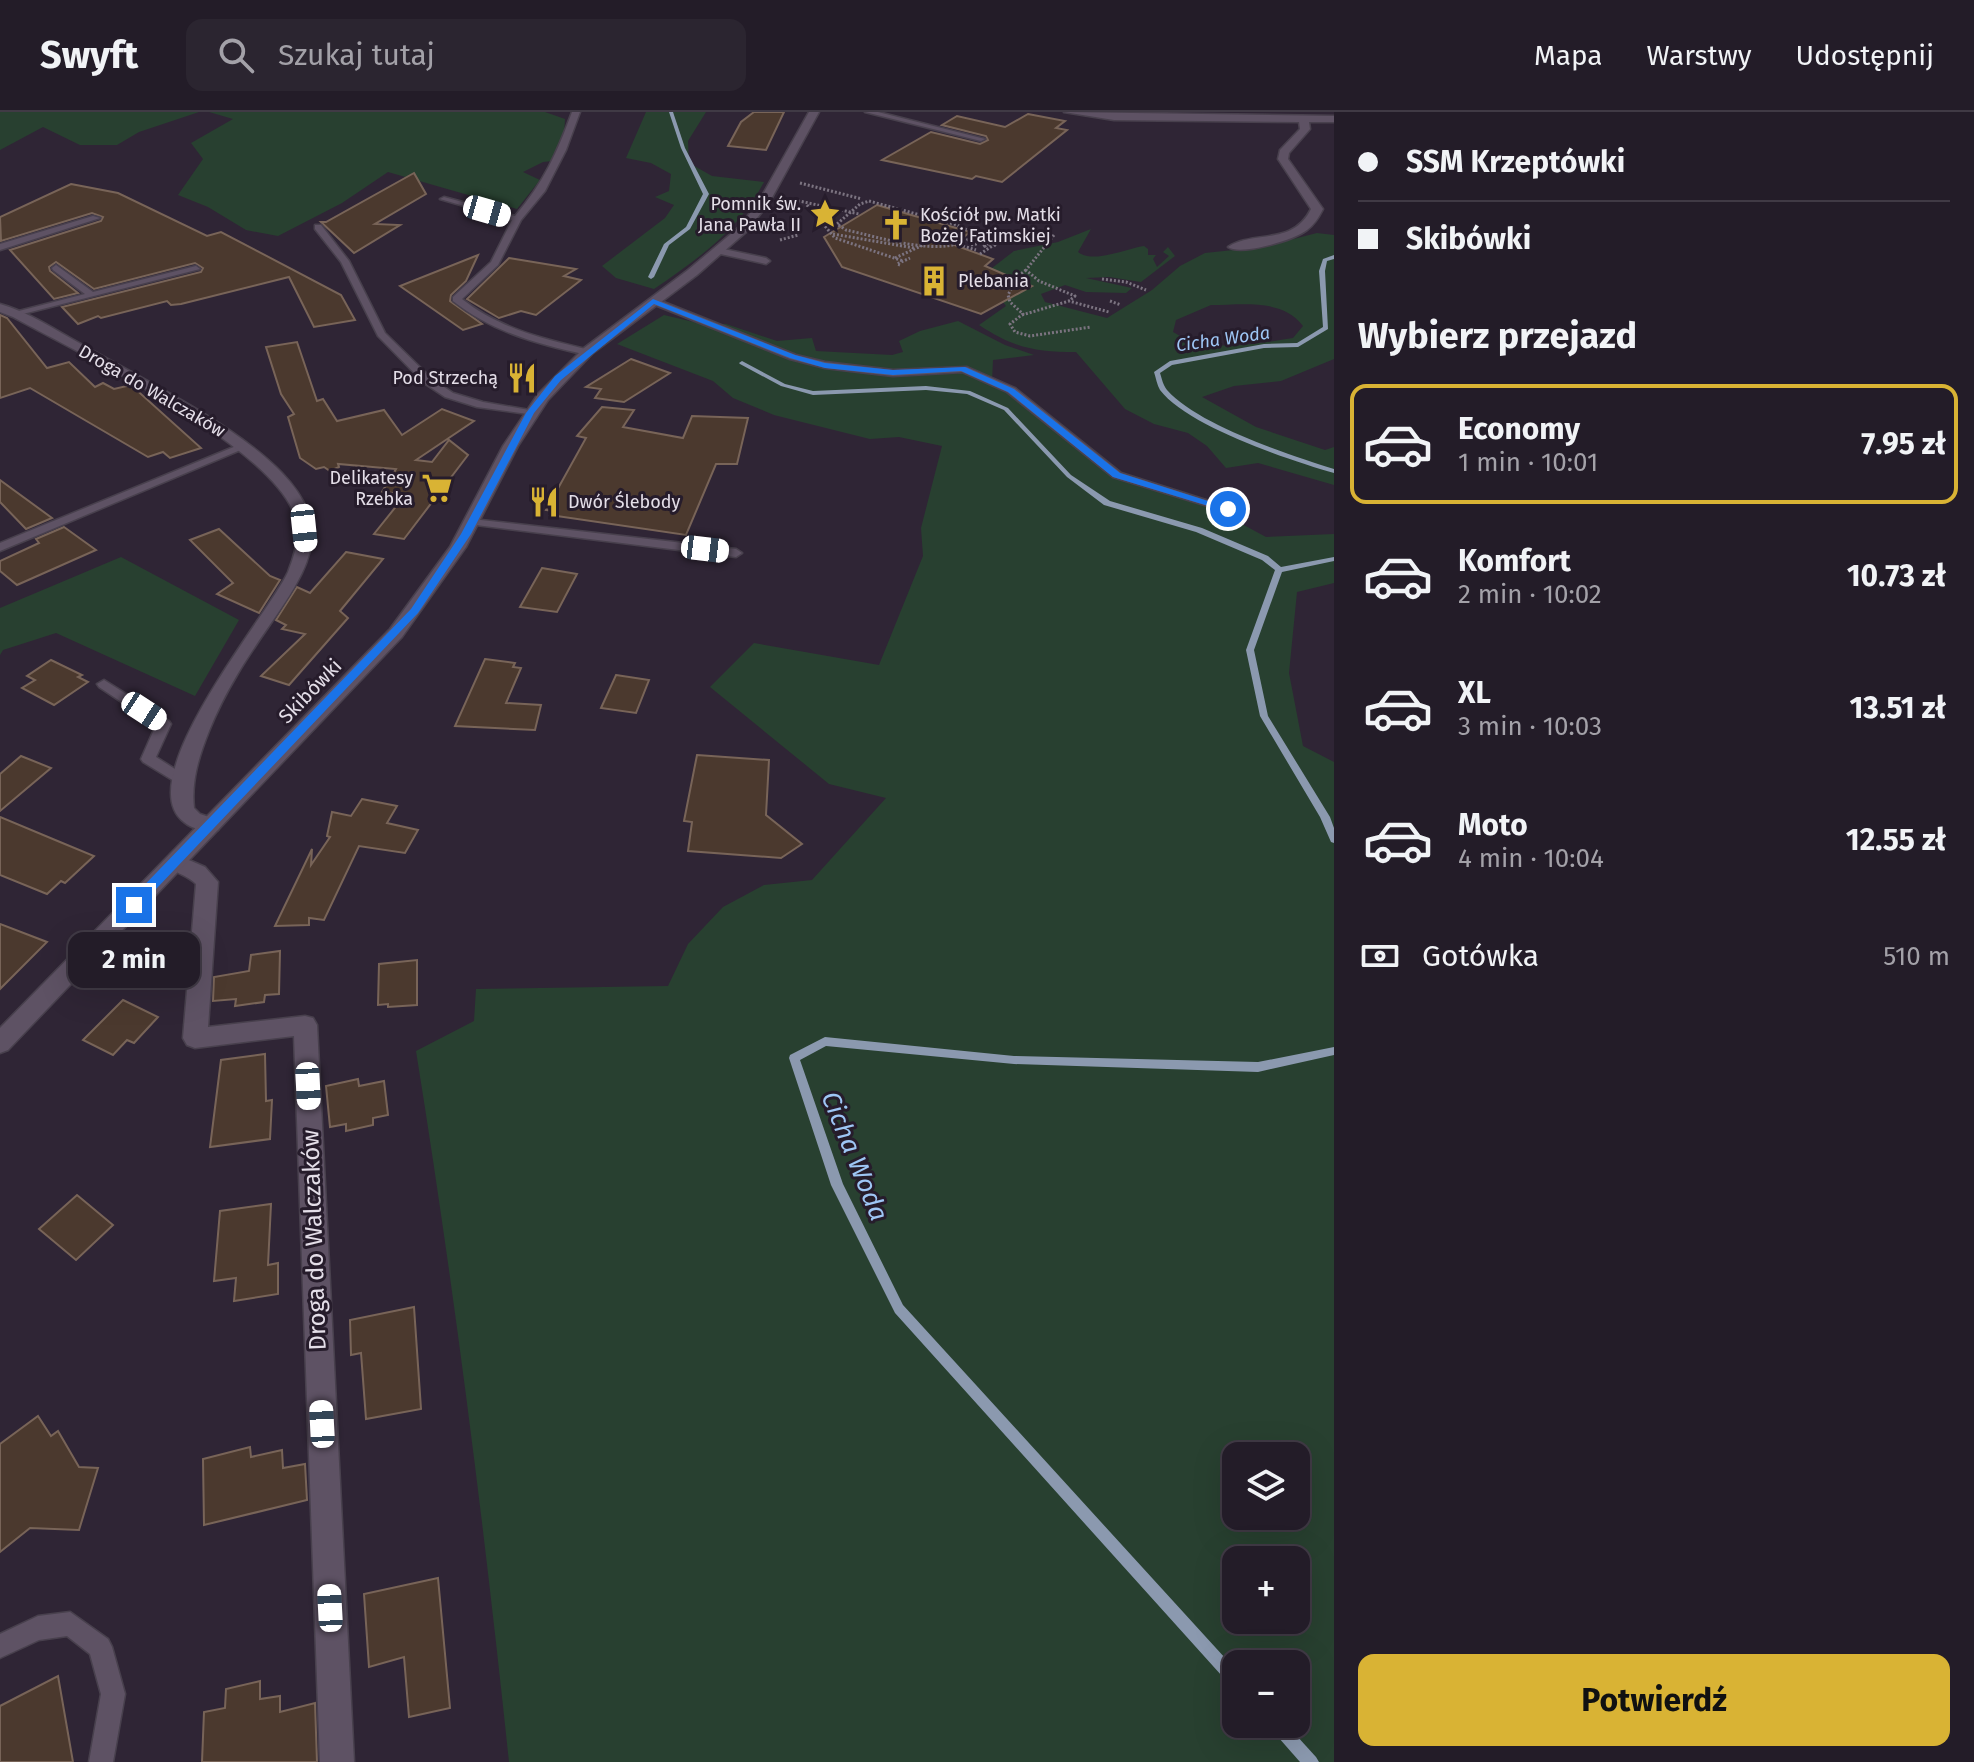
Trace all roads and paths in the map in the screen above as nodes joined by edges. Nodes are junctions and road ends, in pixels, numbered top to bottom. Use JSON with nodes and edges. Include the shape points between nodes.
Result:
{"nodes":[{"id":1,"x":576,"y":112,"type":"edge"},
{"id":2,"x":814,"y":112,"type":"edge"},
{"id":3,"x":869,"y":112,"type":"edge"},
{"id":4,"x":1069,"y":112,"type":"edge"},
{"id":5,"x":1213,"y":114,"type":"edge"},
{"id":6,"x":1118,"y":115,"type":"edge"},
{"id":7,"x":1304,"y":119,"type":"junction"},
{"id":8,"x":1334,"y":119,"type":"edge"},
{"id":9,"x":981,"y":139,"type":"dead end"},
{"id":10,"x":796,"y":181,"type":"dead end"},
{"id":11,"x":782,"y":198,"type":"dead end"},
{"id":12,"x":444,"y":199,"type":"dead end"},
{"id":13,"x":862,"y":199,"type":"dead end"},
{"id":14,"x":807,"y":205,"type":"junction"},
{"id":15,"x":855,"y":208,"type":"junction"},
{"id":16,"x":865,"y":211,"type":"dead end"},
{"id":17,"x":851,"y":212,"type":"junction"},
{"id":18,"x":859,"y":214,"type":"dead end"},
{"id":19,"x":821,"y":215,"type":"dead end"},
{"id":20,"x":816,"y":216,"type":"junction"},
{"id":21,"x":96,"y":218,"type":"dead end"},
{"id":22,"x":517,"y":219,"type":"junction"},
{"id":23,"x":318,"y":227,"type":"dead end"},
{"id":24,"x":828,"y":233,"type":"junction"},
{"id":25,"x":798,"y":235,"type":"dead end"},
{"id":26,"x":1054,"y":235,"type":"dead end"},
{"id":27,"x":1006,"y":237,"type":"dead end"},
{"id":28,"x":991,"y":239,"type":"dead end"},
{"id":29,"x":780,"y":240,"type":"dead end"},
{"id":30,"x":933,"y":240,"type":"dead end"},
{"id":31,"x":923,"y":245,"type":"junction"},
{"id":32,"x":962,"y":245,"type":"junction"},
{"id":33,"x":974,"y":246,"type":"junction"},
{"id":34,"x":996,"y":246,"type":"junction"},
{"id":35,"x":0,"y":247,"type":"edge"},
{"id":36,"x":1234,"y":247,"type":"dead end"},
{"id":37,"x":914,"y":248,"type":"junction"},
{"id":38,"x":719,"y":251,"type":"junction"},
{"id":39,"x":980,"y":254,"type":"dead end"},
{"id":40,"x":895,"y":258,"type":"junction"},
{"id":41,"x":910,"y":258,"type":"dead end"},
{"id":42,"x":766,"y":261,"type":"dead end"},
{"id":43,"x":56,"y":268,"type":"dead end"},
{"id":44,"x":196,"y":269,"type":"dead end"},
{"id":45,"x":1026,"y":270,"type":"junction"},
{"id":46,"x":1102,"y":279,"type":"dead end"},
{"id":47,"x":1146,"y":290,"type":"dead end"},
{"id":48,"x":91,"y":295,"type":"junction"},
{"id":49,"x":653,"y":301,"type":"junction"},
{"id":50,"x":1069,"y":301,"type":"junction"},
{"id":51,"x":1110,"y":301,"type":"dead end"},
{"id":52,"x":1121,"y":305,"type":"dead end"},
{"id":53,"x":0,"y":308,"type":"edge"},
{"id":54,"x":1109,"y":312,"type":"dead end"},
{"id":55,"x":18,"y":314,"type":"junction"},
{"id":56,"x":1022,"y":315,"type":"junction"},
{"id":57,"x":1091,"y":327,"type":"dead end"},
{"id":58,"x":587,"y":352,"type":"junction"},
{"id":59,"x":531,"y":413,"type":"junction"},
{"id":60,"x":245,"y":446,"type":"junction"},
{"id":61,"x":1228,"y":509,"type":"dead end"},
{"id":62,"x":472,"y":522,"type":"junction"},
{"id":63,"x":0,"y":547,"type":"edge"},
{"id":64,"x":736,"y":553,"type":"dead end"},
{"id":65,"x":104,"y":684,"type":"dead end"},
{"id":66,"x":184,"y":781,"type":"junction"},
{"id":67,"x":211,"y":825,"type":"junction"},
{"id":68,"x":175,"y":862,"type":"junction"},
{"id":69,"x":0,"y":1043,"type":"edge"},
{"id":70,"x":0,"y":1646,"type":"edge"},
{"id":71,"x":101,"y":1762,"type":"edge"},
{"id":72,"x":337,"y":1762,"type":"edge"}],
"edges":[{"from":1,"to":22,"type":"lane","via":[[541,191]]},
{"from":2,"to":38,"type":"street","name":"Skibówki","via":[[761,207]]},
{"from":3,"to":9,"type":"lane"},
{"from":4,"to":6,"type":"street"},
{"from":5,"to":6,"type":"street"},
{"from":5,"to":7,"type":"street"},
{"from":7,"to":8,"type":"street"},
{"from":7,"to":36,"type":"street","via":[[1305,129],[1283,159],[1317,209],[1313,219],[1267,243]]},
{"from":10,"to":13,"type":"path"},
{"from":11,"to":14,"type":"path"},
{"from":12,"to":22,"type":"lane"},
{"from":14,"to":17,"type":"path"},
{"from":14,"to":20,"type":"path"},
{"from":15,"to":16,"type":"path"},
{"from":15,"to":17,"type":"path"},
{"from":15,"to":32,"type":"path","via":[[869,201],[958,225],[975,234]]},
{"from":17,"to":18,"type":"path"},
{"from":17,"to":31,"type":"path","via":[[837,224],[840,227]]},
{"from":19,"to":20,"type":"path"},
{"from":20,"to":24,"type":"path"},
{"from":21,"to":35,"type":"lane"},
{"from":22,"to":58,"type":"lane","via":[[495,263],[456,299],[524,337]]},
{"from":23,"to":59,"type":"lane","via":[[345,261],[381,334],[428,381],[449,395],[481,405]]},
{"from":24,"to":37,"type":"path"},
{"from":24,"to":40,"type":"path"},
{"from":25,"to":29,"type":"path"},
{"from":26,"to":45,"type":"path"},
{"from":27,"to":34,"type":"path"},
{"from":28,"to":33,"type":"path"},
{"from":30,"to":31,"type":"path"},
{"from":31,"to":32,"type":"path"},
{"from":31,"to":37,"type":"path"},
{"from":32,"to":33,"type":"path"},
{"from":33,"to":34,"type":"path","via":[[991,241],[983,247]]},
{"from":34,"to":39,"type":"path"},
{"from":37,"to":40,"type":"path"},
{"from":38,"to":42,"type":"lane"},
{"from":38,"to":49,"type":"street","name":"Skibówki"},
{"from":40,"to":41,"type":"path","via":[[902,263]]},
{"from":43,"to":48,"type":"lane"},
{"from":44,"to":48,"type":"lane"},
{"from":45,"to":50,"type":"path","via":[[1075,296]]},
{"from":45,"to":56,"type":"path","via":[[1008,295]]},
{"from":46,"to":47,"type":"path"},
{"from":48,"to":55,"type":"lane"},
{"from":49,"to":58,"type":"street","name":"Skibówki"},
{"from":49,"to":61,"type":"lane","via":[[825,365],[893,373],[963,369],[1011,390],[1117,475]]},
{"from":50,"to":54,"type":"path"},
{"from":50,"to":56,"type":"path"},
{"from":51,"to":52,"type":"path"},
{"from":53,"to":55,"type":"street","name":"Droga do Walczaków"},
{"from":55,"to":60,"type":"street","name":"Droga do Walczaków"},
{"from":56,"to":57,"type":"path","via":[[1010,324],[1015,332],[1030,336]]},
{"from":58,"to":59,"type":"street","name":"Skibówki"},
{"from":59,"to":62,"type":"street","name":"Skibówki"},
{"from":60,"to":63,"type":"lane"},
{"from":60,"to":66,"type":"street","name":"Droga do Walczaków","via":[[302,510],[306,546],[294,575],[214,697]]},
{"from":62,"to":64,"type":"lane"},
{"from":62,"to":67,"type":"street","name":"Skibówki","via":[[437,582],[396,633]]},
{"from":65,"to":66,"type":"lane","via":[[164,724],[148,759]]},
{"from":66,"to":67,"type":"street","via":[[184,810]]},
{"from":67,"to":68,"type":"street","name":"Skibówki"},
{"from":68,"to":69,"type":"street","name":"Skibówki"},
{"from":68,"to":72,"type":"street","name":"Droga do Walczaków","via":[[207,882],[195,1038],[305,1025]]},
{"from":70,"to":71,"type":"lane","via":[[38,1628],[70,1624],[100,1647],[113,1694]]}]}
